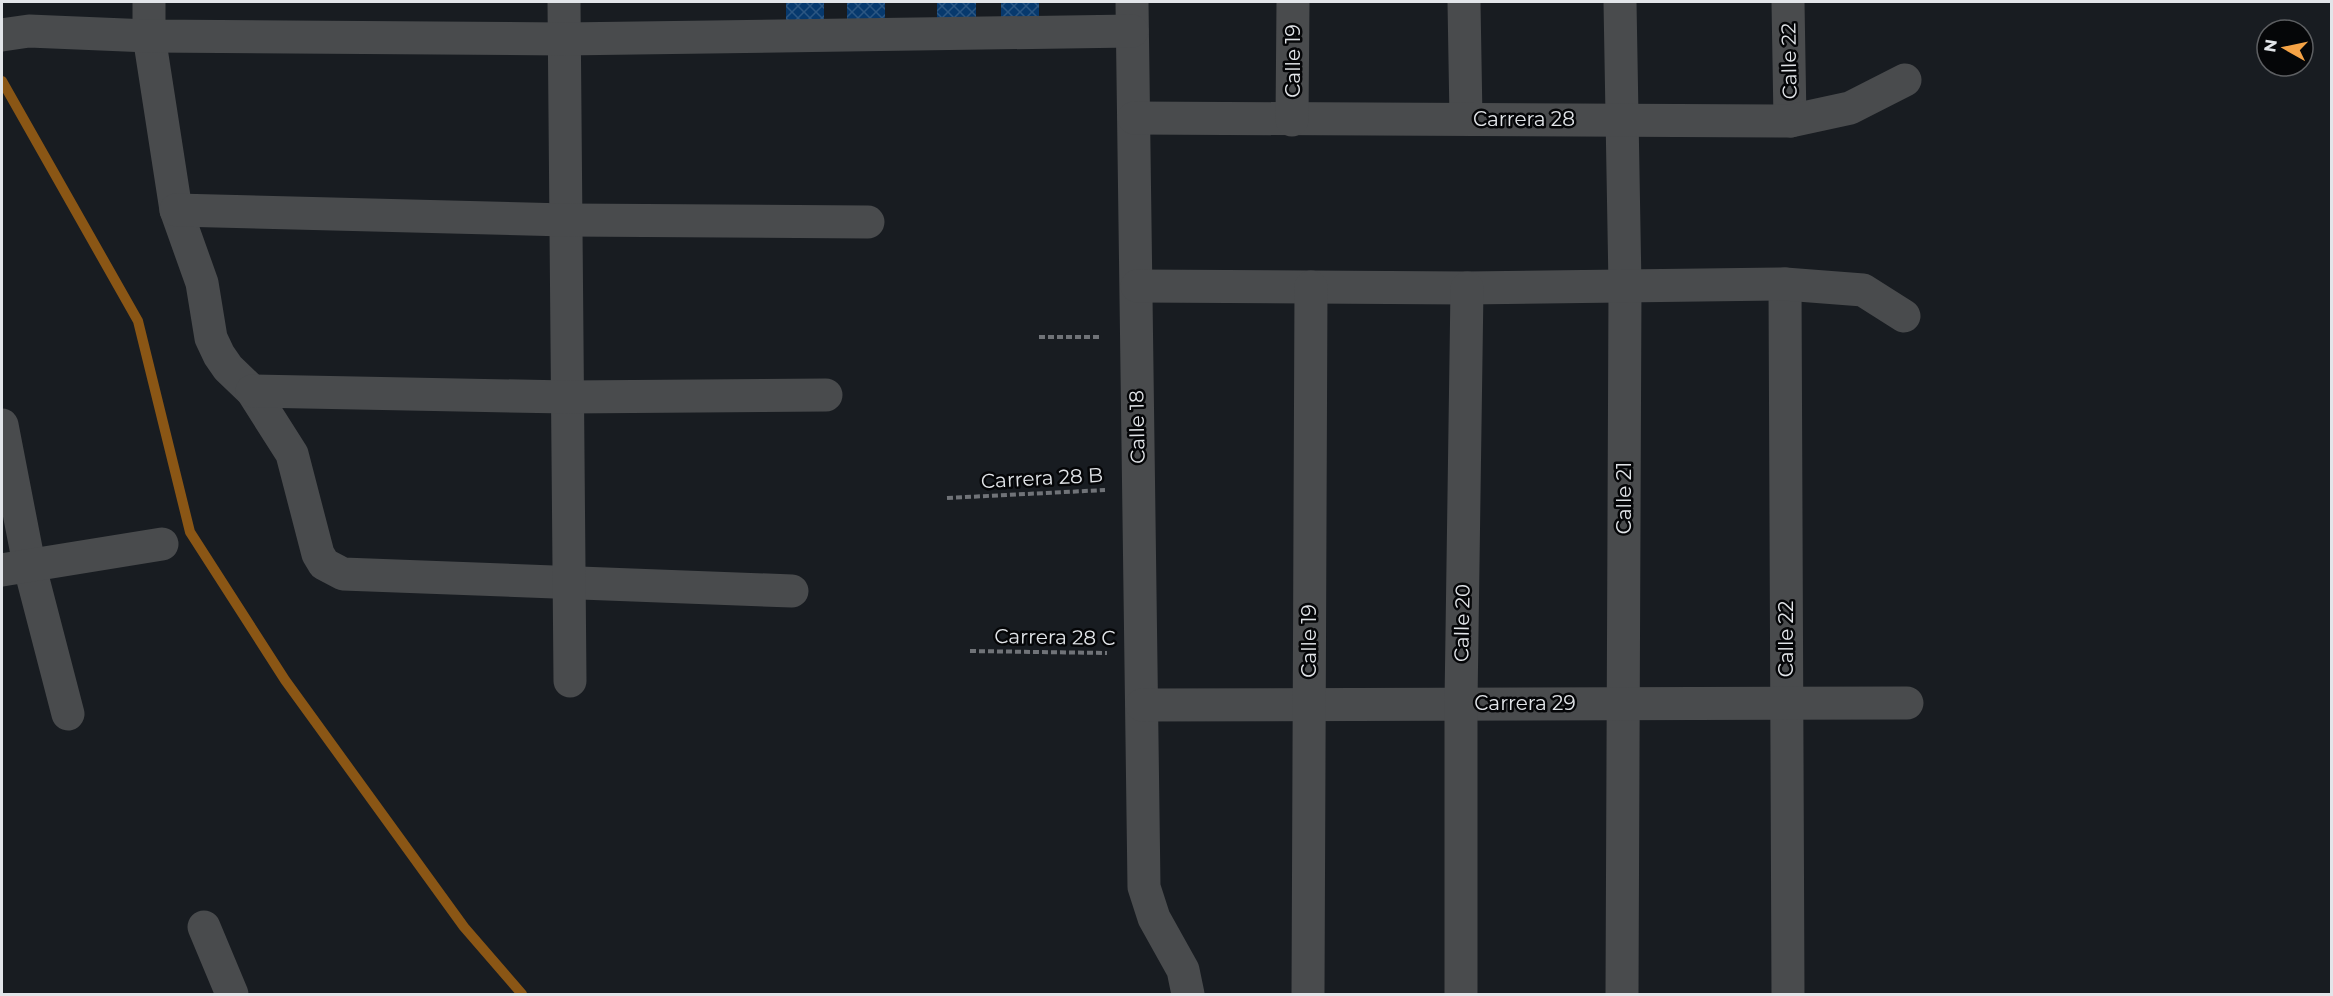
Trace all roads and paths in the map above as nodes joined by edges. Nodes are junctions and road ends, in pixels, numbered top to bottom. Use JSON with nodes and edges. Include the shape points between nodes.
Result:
{"nodes":[{"id":1,"x":148,"y":2,"type":"edge"},
{"id":2,"x":564,"y":2,"type":"edge"},
{"id":3,"x":1293,"y":2,"type":"edge"},
{"id":4,"x":1464,"y":2,"type":"edge"},
{"id":5,"x":1620,"y":2,"type":"edge"},
{"id":6,"x":1788,"y":2,"type":"edge"},
{"id":7,"x":1132,"y":16,"type":"edge"},
{"id":8,"x":15,"y":33,"type":"edge"},
{"id":9,"x":148,"y":36,"type":"junction"},
{"id":10,"x":564,"y":39,"type":"junction"},
{"id":11,"x":1905,"y":80,"type":"dead end"},
{"id":12,"x":1134,"y":118,"type":"junction"},
{"id":13,"x":1466,"y":119,"type":"junction"},
{"id":14,"x":1622,"y":119,"type":"junction"},
{"id":15,"x":1292,"y":120,"type":"junction"},
{"id":16,"x":1790,"y":121,"type":"junction"},
{"id":17,"x":176,"y":210,"type":"junction"},
{"id":18,"x":566,"y":220,"type":"junction"},
{"id":19,"x":868,"y":222,"type":"dead end"},
{"id":20,"x":1785,"y":284,"type":"junction"},
{"id":21,"x":1137,"y":286,"type":"junction"},
{"id":22,"x":1625,"y":286,"type":"junction"},
{"id":23,"x":1311,"y":287,"type":"junction"},
{"id":24,"x":1467,"y":288,"type":"junction"},
{"id":25,"x":1904,"y":316,"type":"dead end"},
{"id":26,"x":1040,"y":337,"type":"dead end"},
{"id":27,"x":1135,"y":338,"type":"junction"},
{"id":28,"x":252,"y":391,"type":"junction"},
{"id":29,"x":826,"y":395,"type":"dead end"},
{"id":30,"x":567,"y":397,"type":"junction"},
{"id":31,"x":2,"y":425,"type":"edge"},
{"id":32,"x":1138,"y":488,"type":"junction"},
{"id":33,"x":947,"y":498,"type":"dead end"},
{"id":34,"x":162,"y":544,"type":"dead end"},
{"id":35,"x":15,"y":567,"type":"edge"},
{"id":36,"x":568,"y":580,"type":"junction"},
{"id":37,"x":792,"y":591,"type":"dead end"},
{"id":38,"x":970,"y":651,"type":"dead end"},
{"id":39,"x":1140,"y":654,"type":"junction"},
{"id":40,"x":570,"y":681,"type":"dead end"},
{"id":41,"x":1461,"y":702,"type":"junction"},
{"id":42,"x":1786,"y":703,"type":"junction"},
{"id":43,"x":1908,"y":703,"type":"dead end"},
{"id":44,"x":1623,"y":704,"type":"junction"},
{"id":45,"x":1142,"y":705,"type":"junction"},
{"id":46,"x":1308,"y":705,"type":"junction"},
{"id":47,"x":68,"y":714,"type":"dead end"},
{"id":48,"x":204,"y":927,"type":"dead end"},
{"id":49,"x":232,"y":994,"type":"edge"},
{"id":50,"x":1188,"y":994,"type":"edge"},
{"id":51,"x":1308,"y":994,"type":"edge"},
{"id":52,"x":1461,"y":994,"type":"edge"},
{"id":53,"x":1622,"y":994,"type":"edge"},
{"id":54,"x":1788,"y":994,"type":"edge"}],
"edges":[{"from":1,"to":9,"type":"street"},
{"from":2,"to":10,"type":"street"},
{"from":3,"to":15,"type":"street","name":"Calle 19"},
{"from":4,"to":13,"type":"street"},
{"from":5,"to":14,"type":"street","name":"Calle 21"},
{"from":6,"to":16,"type":"street","name":"Calle 22"},
{"from":7,"to":10,"type":"street"},
{"from":7,"to":12,"type":"street","name":"Calle 18"},
{"from":8,"to":9,"type":"street"},
{"from":9,"to":10,"type":"street"},
{"from":9,"to":17,"type":"street"},
{"from":10,"to":18,"type":"street"},
{"from":11,"to":16,"type":"street","name":"Carrera 28","via":[[1850,108]]},
{"from":12,"to":15,"type":"street","name":"Carrera 28"},
{"from":12,"to":21,"type":"street","name":"Calle 18"},
{"from":13,"to":14,"type":"street","name":"Carrera 28"},
{"from":13,"to":15,"type":"street","name":"Carrera 28"},
{"from":14,"to":16,"type":"street","name":"Carrera 28"},
{"from":14,"to":22,"type":"street","name":"Calle 21"},
{"from":17,"to":18,"type":"street"},
{"from":17,"to":28,"type":"street","via":[[202,283],[211,338],[228,368]]},
{"from":18,"to":19,"type":"street"},
{"from":18,"to":30,"type":"street"},
{"from":20,"to":22,"type":"street"},
{"from":20,"to":25,"type":"street","via":[[1863,290]]},
{"from":20,"to":42,"type":"street","name":"Calle 22"},
{"from":21,"to":23,"type":"street"},
{"from":21,"to":27,"type":"street","name":"Calle 18"},
{"from":22,"to":24,"type":"street"},
{"from":22,"to":44,"type":"street","name":"Calle 21"},
{"from":23,"to":24,"type":"street"},
{"from":23,"to":46,"type":"street","name":"Calle 19"},
{"from":24,"to":41,"type":"street","name":"Calle 20"},
{"from":26,"to":27,"type":"path"},
{"from":27,"to":32,"type":"street","name":"Calle 18"},
{"from":28,"to":30,"type":"street"},
{"from":28,"to":36,"type":"street","via":[[292,454],[312,537],[324,564],[334,571]]},
{"from":29,"to":30,"type":"street"},
{"from":30,"to":36,"type":"street"},
{"from":31,"to":35,"type":"street"},
{"from":32,"to":33,"type":"path","name":"Carrera 28 B"},
{"from":32,"to":39,"type":"street","name":"Calle 18"},
{"from":34,"to":35,"type":"street"},
{"from":35,"to":47,"type":"street"},
{"from":36,"to":37,"type":"street"},
{"from":36,"to":40,"type":"street"},
{"from":38,"to":39,"type":"path","name":"Carrera 28 C"},
{"from":39,"to":45,"type":"street","name":"Calle 18"},
{"from":41,"to":44,"type":"street","name":"Carrera 29"},
{"from":41,"to":46,"type":"street","name":"Carrera 29"},
{"from":41,"to":52,"type":"street","name":"Calle 20"},
{"from":42,"to":43,"type":"street","name":"Carrera 29"},
{"from":42,"to":44,"type":"street","name":"Carrera 29"},
{"from":42,"to":54,"type":"street","name":"Calle 22"},
{"from":44,"to":53,"type":"street","name":"Calle 21"},
{"from":45,"to":46,"type":"street","name":"Carrera 29"},
{"from":45,"to":50,"type":"street","name":"Calle 18","via":[[1144,887],[1155,918],[1183,970]]},
{"from":46,"to":51,"type":"street","name":"Calle 19"},
{"from":48,"to":49,"type":"street"}]}
